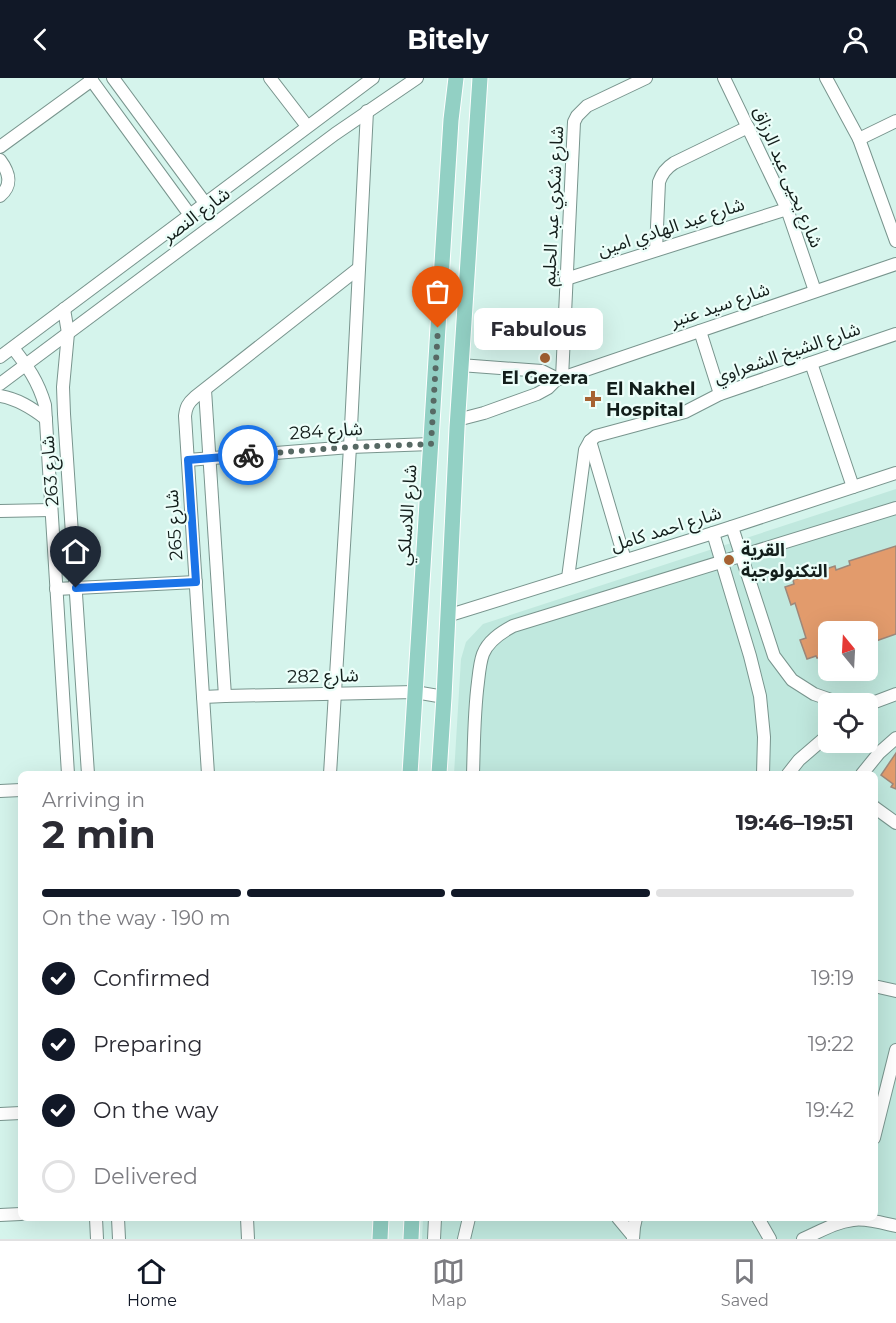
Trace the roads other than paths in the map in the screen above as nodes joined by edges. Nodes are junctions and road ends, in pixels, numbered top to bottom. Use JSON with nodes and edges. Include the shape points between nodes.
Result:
{"nodes":[{"id":1,"x":113,"y":78,"type":"edge"},
{"id":2,"x":270,"y":78,"type":"edge"},
{"id":3,"x":373,"y":78,"type":"edge"},
{"id":4,"x":417,"y":78,"type":"edge"},
{"id":5,"x":456,"y":78,"type":"edge"},
{"id":6,"x":480,"y":78,"type":"edge"},
{"id":7,"x":646,"y":78,"type":"edge"},
{"id":8,"x":724,"y":78,"type":"edge"},
{"id":9,"x":826,"y":78,"type":"edge"},
{"id":10,"x":91,"y":79,"type":"edge"},
{"id":11,"x":367,"y":111,"type":"junction"},
{"id":12,"x":451,"y":120,"type":"junction"},
{"id":13,"x":896,"y":122,"type":"edge"},
{"id":14,"x":477,"y":123,"type":"junction"},
{"id":15,"x":307,"y":126,"type":"junction"},
{"id":16,"x":748,"y":127,"type":"junction"},
{"id":17,"x":859,"y":139,"type":"junction"},
{"id":18,"x":0,"y":147,"type":"edge"},
{"id":19,"x":0,"y":160,"type":"edge"},
{"id":20,"x":0,"y":196,"type":"edge"},
{"id":21,"x":205,"y":203,"type":"junction"},
{"id":22,"x":787,"y":209,"type":"junction"},
{"id":23,"x":190,"y":214,"type":"junction"},
{"id":24,"x":896,"y":241,"type":"edge"},
{"id":25,"x":656,"y":250,"type":"junction"},
{"id":26,"x":896,"y":264,"type":"edge"},
{"id":27,"x":359,"y":268,"type":"junction"},
{"id":28,"x":566,"y":279,"type":"junction"},
{"id":29,"x":815,"y":291,"type":"junction"},
{"id":30,"x":64,"y":309,"type":"junction"},
{"id":31,"x":700,"y":331,"type":"junction"},
{"id":32,"x":68,"y":333,"type":"junction"},
{"id":33,"x":896,"y":334,"type":"edge"},
{"id":34,"x":13,"y":348,"type":"junction"},
{"id":35,"x":0,"y":357,"type":"edge"},
{"id":36,"x":811,"y":363,"type":"junction"},
{"id":37,"x":26,"y":365,"type":"junction"},
{"id":38,"x":460,"y":365,"type":"junction"},
{"id":39,"x":559,"y":379,"type":"junction"},
{"id":40,"x":0,"y":384,"type":"edge"},
{"id":41,"x":205,"y":390,"type":"junction"},
{"id":42,"x":720,"y":394,"type":"junction"},
{"id":43,"x":0,"y":396,"type":"edge"},
{"id":44,"x":45,"y":419,"type":"junction"},
{"id":45,"x":457,"y":420,"type":"junction"},
{"id":46,"x":590,"y":441,"type":"junction"},
{"id":47,"x":431,"y":444,"type":"junction"},
{"id":48,"x":350,"y":447,"type":"junction"},
{"id":49,"x":209,"y":458,"type":"junction"},
{"id":50,"x":188,"y":460,"type":"junction"},
{"id":51,"x":896,"y":474,"type":"edge"},
{"id":52,"x":853,"y":487,"type":"junction"},
{"id":53,"x":896,"y":508,"type":"edge"},
{"id":54,"x":51,"y":510,"type":"junction"},
{"id":55,"x":0,"y":512,"type":"edge"},
{"id":56,"x":732,"y":527,"type":"junction"},
{"id":57,"x":713,"y":533,"type":"junction"},
{"id":58,"x":740,"y":556,"type":"junction"},
{"id":59,"x":625,"y":560,"type":"junction"},
{"id":60,"x":722,"y":562,"type":"junction"},
{"id":61,"x":568,"y":578,"type":"junction"},
{"id":62,"x":196,"y":582,"type":"junction"},
{"id":63,"x":76,"y":588,"type":"junction"},
{"id":64,"x":56,"y":589,"type":"junction"},
{"id":65,"x":447,"y":616,"type":"junction"},
{"id":66,"x":415,"y":692,"type":"junction"},
{"id":67,"x":335,"y":693,"type":"junction"},
{"id":68,"x":896,"y":694,"type":"edge"},
{"id":69,"x":818,"y":695,"type":"edge"},
{"id":70,"x":225,"y":696,"type":"junction"},
{"id":71,"x":203,"y":697,"type":"junction"},
{"id":72,"x":444,"y":697,"type":"junction"},
{"id":73,"x":878,"y":700,"type":"edge"},
{"id":74,"x":896,"y":738,"type":"edge"},
{"id":75,"x":818,"y":744,"type":"edge"},
{"id":76,"x":68,"y":771,"type":"edge"},
{"id":77,"x":88,"y":771,"type":"edge"},
{"id":78,"x":208,"y":771,"type":"edge"},
{"id":79,"x":330,"y":771,"type":"edge"},
{"id":80,"x":410,"y":771,"type":"edge"},
{"id":81,"x":439,"y":771,"type":"edge"},
{"id":82,"x":473,"y":771,"type":"edge"},
{"id":83,"x":763,"y":771,"type":"edge"},
{"id":84,"x":790,"y":771,"type":"edge"},
{"id":85,"x":864,"y":771,"type":"edge"},
{"id":86,"x":18,"y":790,"type":"edge"},
{"id":87,"x":0,"y":791,"type":"edge"},
{"id":88,"x":878,"y":810,"type":"edge"},
{"id":89,"x":896,"y":823,"type":"edge"},
{"id":90,"x":878,"y":987,"type":"edge"},
{"id":91,"x":896,"y":991,"type":"edge"},
{"id":92,"x":896,"y":1050,"type":"edge"},
{"id":93,"x":18,"y":1113,"type":"edge"},
{"id":94,"x":0,"y":1114,"type":"edge"},
{"id":95,"x":878,"y":1122,"type":"edge"},
{"id":96,"x":18,"y":1214,"type":"edge"},
{"id":97,"x":0,"y":1215,"type":"edge"},
{"id":98,"x":96,"y":1221,"type":"edge"},
{"id":99,"x":118,"y":1221,"type":"edge"},
{"id":100,"x":247,"y":1221,"type":"edge"},
{"id":101,"x":381,"y":1221,"type":"edge"},
{"id":102,"x":412,"y":1221,"type":"edge"},
{"id":103,"x":435,"y":1221,"type":"edge"},
{"id":104,"x":468,"y":1221,"type":"edge"},
{"id":105,"x":620,"y":1221,"type":"edge"},
{"id":106,"x":636,"y":1221,"type":"edge"},
{"id":107,"x":760,"y":1221,"type":"edge"},
{"id":108,"x":848,"y":1221,"type":"edge"},
{"id":109,"x":871,"y":1221,"type":"edge"},
{"id":110,"x":896,"y":1226,"type":"edge"},
{"id":111,"x":633,"y":1238,"type":"edge"},
{"id":112,"x":97,"y":1239,"type":"edge"},
{"id":113,"x":120,"y":1239,"type":"edge"},
{"id":114,"x":248,"y":1239,"type":"edge"},
{"id":115,"x":380,"y":1239,"type":"edge"},
{"id":116,"x":411,"y":1239,"type":"edge"},
{"id":117,"x":434,"y":1239,"type":"edge"},
{"id":118,"x":464,"y":1239,"type":"edge"},
{"id":119,"x":770,"y":1239,"type":"edge"},
{"id":120,"x":803,"y":1239,"type":"edge"}],
"edges":[{"from":1,"to":21,"type":"street"},
{"from":2,"to":15,"type":"street"},
{"from":3,"to":15,"type":"street","name":"شارع النصر"},
{"from":4,"to":11,"type":"street","name":"شارع النصر"},
{"from":5,"to":12,"type":"main road","name":"شارع اللاسلكي"},
{"from":6,"to":14,"type":"main road"},
{"from":7,"to":28,"type":"street","name":"شارع شكري عبد الحليم","via":[[587,106],[574,122]]},
{"from":8,"to":16,"type":"street","name":"شارع يحيى عبد الرزاق"},
{"from":9,"to":17,"type":"street"},
{"from":10,"to":18,"type":"street"},
{"from":10,"to":23,"type":"street"},
{"from":11,"to":27,"type":"street"},
{"from":11,"to":32,"type":"street","name":"شارع النصر"},
{"from":12,"to":14,"type":"main road","via":[[465,118]]},
{"from":12,"to":47,"type":"main road","name":"شارع اللاسلكي"},
{"from":13,"to":17,"type":"street"},
{"from":14,"to":38,"type":"main road"},
{"from":15,"to":21,"type":"street","name":"شارع النصر"},
{"from":16,"to":22,"type":"street","name":"شارع يحيى عبد الرزاق"},
{"from":16,"to":25,"type":"street","via":[[667,167],[659,182]]},
{"from":17,"to":24,"type":"street"},
{"from":19,"to":20,"type":"street","via":[[9,180]]},
{"from":21,"to":23,"type":"street","name":"شارع النصر"},
{"from":22,"to":25,"type":"street","name":"شارع عبد الهادي امين"},
{"from":22,"to":29,"type":"street","name":"شارع يحيى عبد الرزاق"},
{"from":23,"to":30,"type":"street","name":"شارع النصر"},
{"from":25,"to":28,"type":"street","name":"شارع عبد الهادي امين"},
{"from":26,"to":29,"type":"street","name":"شارع سيد عنبر"},
{"from":27,"to":41,"type":"street","name":"شارع 265"},
{"from":27,"to":48,"type":"street"},
{"from":28,"to":39,"type":"street","name":"شارع شكري عبد الحليم"},
{"from":29,"to":31,"type":"street","name":"شارع سيد عنبر"},
{"from":30,"to":32,"type":"street","name":"شارع 263"},
{"from":30,"to":34,"type":"street","name":"شارع النصر"},
{"from":31,"to":39,"type":"street","name":"شارع سيد عنبر"},
{"from":31,"to":42,"type":"street"},
{"from":32,"to":37,"type":"street","name":"شارع النصر"},
{"from":32,"to":63,"type":"street","name":"شارع 263","via":[[63,387]]},
{"from":33,"to":36,"type":"street","name":"شارع الشيخ الشعراوي"},
{"from":34,"to":35,"type":"street","name":"شارع النصر"},
{"from":34,"to":37,"type":"street","name":"شارع 263"},
{"from":36,"to":42,"type":"street","name":"شارع الشيخ الشعراوي"},
{"from":36,"to":52,"type":"street"},
{"from":37,"to":40,"type":"street","name":"شارع النصر"},
{"from":37,"to":44,"type":"street","name":"شارع 263","via":[[41,390]]},
{"from":38,"to":39,"type":"street","via":[[542,371]]},
{"from":38,"to":45,"type":"main road"},
{"from":39,"to":45,"type":"street","name":"شارع سيد عنبر","via":[[537,394]]},
{"from":41,"to":49,"type":"street"},
{"from":41,"to":50,"type":"street","name":"شارع 265","via":[[186,409]]},
{"from":42,"to":46,"type":"street","name":"شارع الشيخ الشعراوي","via":[[686,412],[596,436]]},
{"from":43,"to":44,"type":"street","via":[[19,401]]},
{"from":44,"to":54,"type":"street","name":"شارع 263"},
{"from":45,"to":65,"type":"main road"},
{"from":46,"to":59,"type":"street"},
{"from":46,"to":61,"type":"street","via":[[585,450]]},
{"from":47,"to":48,"type":"street","name":"شارع 284"},
{"from":47,"to":66,"type":"main road","name":"شارع اللاسلكي"},
{"from":48,"to":49,"type":"street","name":"شارع 284"},
{"from":48,"to":67,"type":"street"},
{"from":49,"to":50,"type":"street","name":"شارع 284"},
{"from":49,"to":70,"type":"street"},
{"from":50,"to":62,"type":"street","name":"شارع 265"},
{"from":51,"to":52,"type":"street","name":"شارع احمد كامل"},
{"from":52,"to":56,"type":"street","name":"شارع احمد كامل"},
{"from":53,"to":58,"type":"street"},
{"from":54,"to":55,"type":"street"},
{"from":54,"to":64,"type":"street","name":"شارع 263"},
{"from":56,"to":57,"type":"street","name":"شارع احمد كامل"},
{"from":56,"to":58,"type":"street"},
{"from":57,"to":59,"type":"street","name":"شارع احمد كامل"},
{"from":57,"to":60,"type":"street"},
{"from":58,"to":60,"type":"street"},
{"from":58,"to":69,"type":"street","via":[[774,656],[792,680]]},
{"from":59,"to":61,"type":"street","name":"شارع احمد كامل"},
{"from":60,"to":82,"type":"street","via":[[513,627],[490,642],[479,670],[474,707]]},
{"from":60,"to":83,"type":"street","via":[[760,696]]},
{"from":61,"to":65,"type":"street","name":"شارع احمد كامل"},
{"from":62,"to":63,"type":"street"},
{"from":62,"to":71,"type":"street","name":"شارع 265"},
{"from":63,"to":64,"type":"street"},
{"from":63,"to":77,"type":"street","name":"شارع 263"},
{"from":64,"to":76,"type":"street","name":"شارع 263"},
{"from":65,"to":72,"type":"main road"},
{"from":66,"to":67,"type":"street","name":"شارع 282"},
{"from":66,"to":72,"type":"street","name":"شارع 282"},
{"from":66,"to":80,"type":"main road","name":"شارع اللاسلكي"},
{"from":67,"to":70,"type":"street","name":"شارع 282"},
{"from":67,"to":79,"type":"street"},
{"from":68,"to":73,"type":"street"},
{"from":70,"to":71,"type":"street","name":"شارع 282"},
{"from":71,"to":78,"type":"street","name":"شارع 265"},
{"from":72,"to":81,"type":"main road"},
{"from":74,"to":85,"type":"street"},
{"from":75,"to":84,"type":"street"},
{"from":86,"to":87,"type":"street"},
{"from":88,"to":89,"type":"street"},
{"from":90,"to":91,"type":"street"},
{"from":92,"to":95,"type":"street"},
{"from":93,"to":94,"type":"street"},
{"from":96,"to":97,"type":"street"},
{"from":98,"to":112,"type":"street"},
{"from":99,"to":113,"type":"street"},
{"from":100,"to":114,"type":"street"},
{"from":101,"to":115,"type":"main road"},
{"from":102,"to":116,"type":"main road"},
{"from":103,"to":117,"type":"street"},
{"from":104,"to":118,"type":"street"},
{"from":105,"to":111,"type":"street"},
{"from":106,"to":111,"type":"street"},
{"from":107,"to":119,"type":"street"},
{"from":108,"to":120,"type":"street"},
{"from":109,"to":110,"type":"street"}]}
